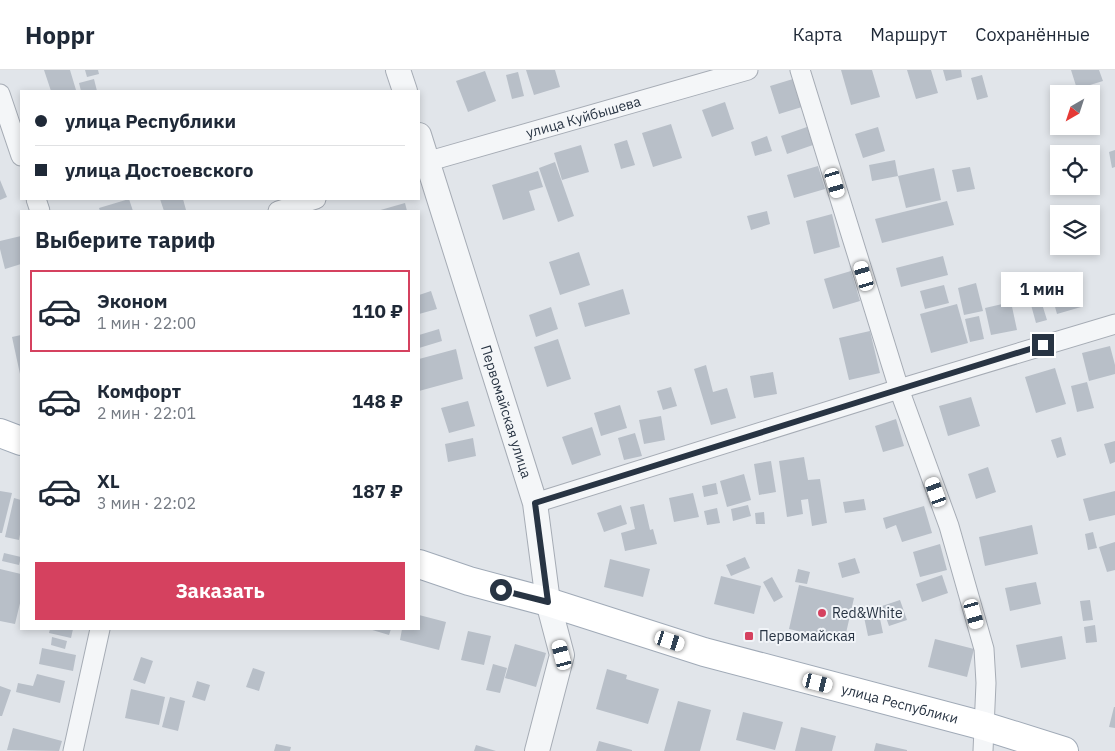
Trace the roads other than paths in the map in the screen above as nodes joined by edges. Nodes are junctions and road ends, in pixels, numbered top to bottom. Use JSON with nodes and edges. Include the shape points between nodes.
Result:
{"nodes":[{"id":1,"x":398,"y":70,"type":"edge"},
{"id":2,"x":748,"y":70,"type":"edge"},
{"id":3,"x":800,"y":70,"type":"edge"},
{"id":4,"x":405,"y":90,"type":"edge"},
{"id":5,"x":0,"y":94,"type":"edge"},
{"id":6,"x":420,"y":143,"type":"edge"},
{"id":7,"x":20,"y":153,"type":"edge"},
{"id":8,"x":423,"y":163,"type":"edge"},
{"id":9,"x":313,"y":200,"type":"edge"},
{"id":10,"x":281,"y":210,"type":"edge"},
{"id":11,"x":1115,"y":324,"type":"edge"},
{"id":12,"x":899,"y":389,"type":"junction"},
{"id":13,"x":0,"y":433,"type":"edge"},
{"id":14,"x":20,"y":441,"type":"edge"},
{"id":15,"x":535,"y":503,"type":"junction"},
{"id":16,"x":420,"y":564,"type":"edge"},
{"id":17,"x":548,"y":602,"type":"junction"},
{"id":18,"x":100,"y":630,"type":"edge"},
{"id":19,"x":984,"y":738,"type":"edge"},
{"id":20,"x":73,"y":751,"type":"edge"},
{"id":21,"x":538,"y":751,"type":"edge"},
{"id":22,"x":1064,"y":751,"type":"edge"}],
"edges":[{"from":1,"to":4,"type":"street"},
{"from":2,"to":8,"type":"street","name":"улица Куйбышева"},
{"from":3,"to":12,"type":"street"},
{"from":5,"to":7,"type":"street"},
{"from":6,"to":8,"type":"street","name":"Первомайская улица"},
{"from":8,"to":15,"type":"street","name":"Первомайская улица"},
{"from":9,"to":10,"type":"street"},
{"from":11,"to":12,"type":"street"},
{"from":12,"to":15,"type":"street"},
{"from":12,"to":19,"type":"street","via":[[949,526],[984,648]]},
{"from":13,"to":14,"type":"main road"},
{"from":15,"to":17,"type":"street","name":"Первомайская улица"},
{"from":16,"to":17,"type":"main road","name":"улица Республики"},
{"from":17,"to":19,"type":"main road","name":"улица Республики"},
{"from":17,"to":21,"type":"street","name":"Первомайская улица","via":[[562,655]]},
{"from":18,"to":20,"type":"street"},
{"from":19,"to":22,"type":"main road","name":"улица Республики"}]}
